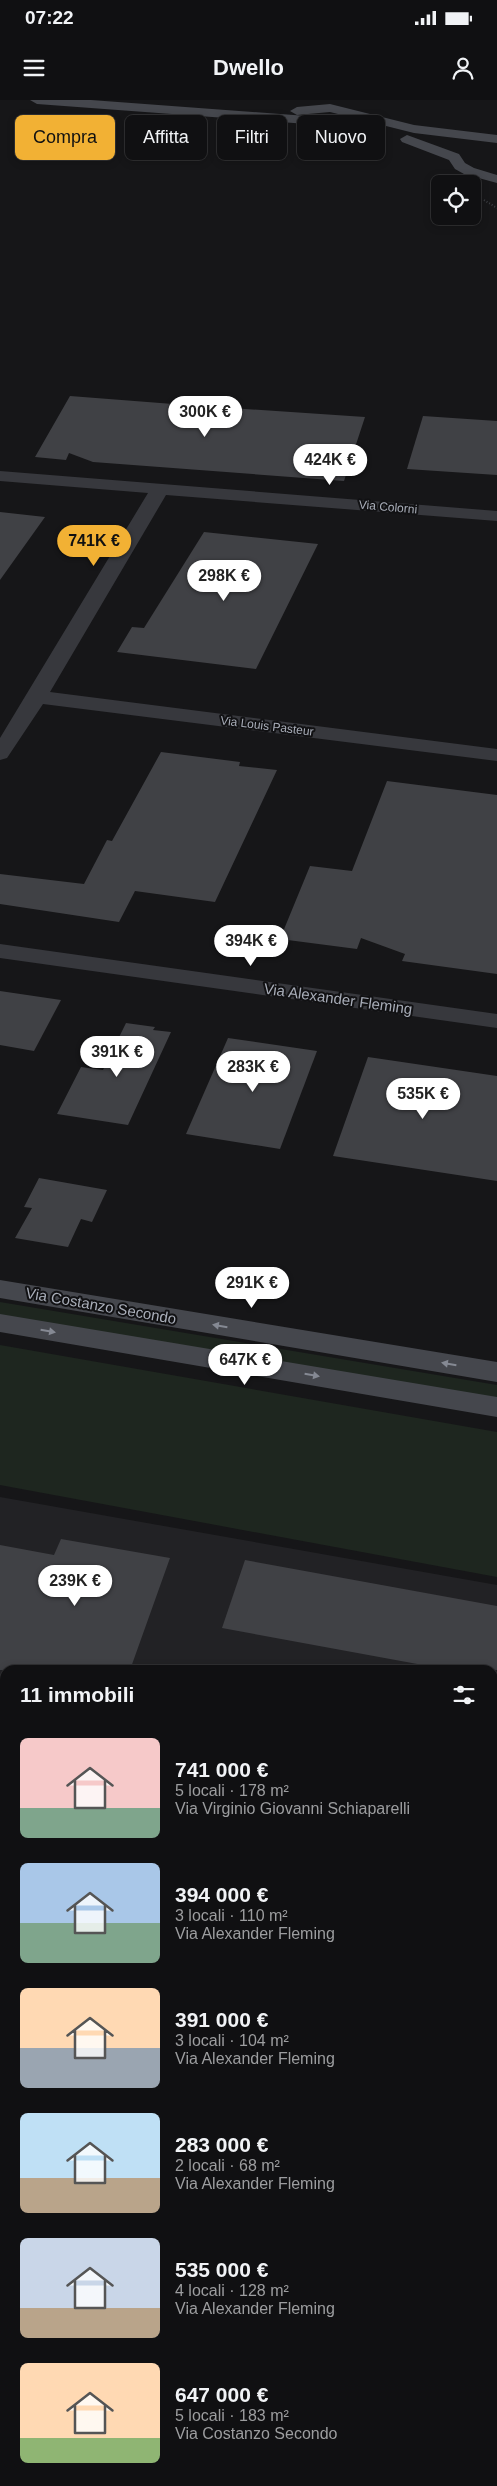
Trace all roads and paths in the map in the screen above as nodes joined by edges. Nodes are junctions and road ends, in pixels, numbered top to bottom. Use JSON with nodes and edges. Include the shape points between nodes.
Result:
{"nodes":[{"id":1,"x":37,"y":100,"type":"edge"},
{"id":2,"x":335,"y":100,"type":"edge"},
{"id":3,"x":309,"y":105,"type":"edge"},
{"id":4,"x":217,"y":115,"type":"edge"},
{"id":5,"x":252,"y":115,"type":"edge"},
{"id":6,"x":361,"y":115,"type":"joint"},
{"id":7,"x":385,"y":121,"type":"edge"},
{"id":8,"x":385,"y":133,"type":"edge"},
{"id":9,"x":497,"y":139,"type":"edge"},
{"id":10,"x":454,"y":157,"type":"junction"},
{"id":11,"x":481,"y":175,"type":"junction"},
{"id":12,"x":497,"y":178,"type":"edge"},
{"id":13,"x":497,"y":184,"type":"edge"},
{"id":14,"x":482,"y":198,"type":"dead end"},
{"id":15,"x":497,"y":208,"type":"edge"},
{"id":16,"x":0,"y":476,"type":"edge"},
{"id":17,"x":160,"y":489,"type":"junction"},
{"id":18,"x":497,"y":516,"type":"edge"},
{"id":19,"x":37,"y":697,"type":"junction"},
{"id":20,"x":0,"y":754,"type":"edge"},
{"id":21,"x":497,"y":754,"type":"edge"},
{"id":22,"x":0,"y":951,"type":"edge"},
{"id":23,"x":497,"y":1021,"type":"edge"},
{"id":24,"x":0,"y":1289,"type":"edge"},
{"id":25,"x":0,"y":1323,"type":"edge"},
{"id":26,"x":497,"y":1372,"type":"edge"},
{"id":27,"x":497,"y":1406,"type":"edge"}],
"edges":[{"from":1,"to":4,"type":"street"},
{"from":2,"to":6,"type":"street"},
{"from":3,"to":5,"type":"street"},
{"from":3,"to":6,"type":"street"},
{"from":7,"to":9,"type":"street","via":[[414,129]]},
{"from":8,"to":10,"type":"street"},
{"from":9,"to":10,"type":"street","via":[[465,146]]},
{"from":10,"to":11,"type":"street","via":[[460,166]]},
{"from":11,"to":12,"type":"street"},
{"from":11,"to":13,"type":"street"},
{"from":14,"to":15,"type":"path"},
{"from":16,"to":17,"type":"street","name":"Via Colorni"},
{"from":17,"to":18,"type":"street","name":"Via Colorni"},
{"from":17,"to":19,"type":"street"},
{"from":19,"to":20,"type":"street"},
{"from":19,"to":21,"type":"street","name":"Via Louis Pasteur"},
{"from":22,"to":23,"type":"street","name":"Via Alexander Fleming"},
{"from":26,"to":24,"type":"street","name":"Via Costanzo Secondo","one_way":true},
{"from":25,"to":27,"type":"street","one_way":true}]}
